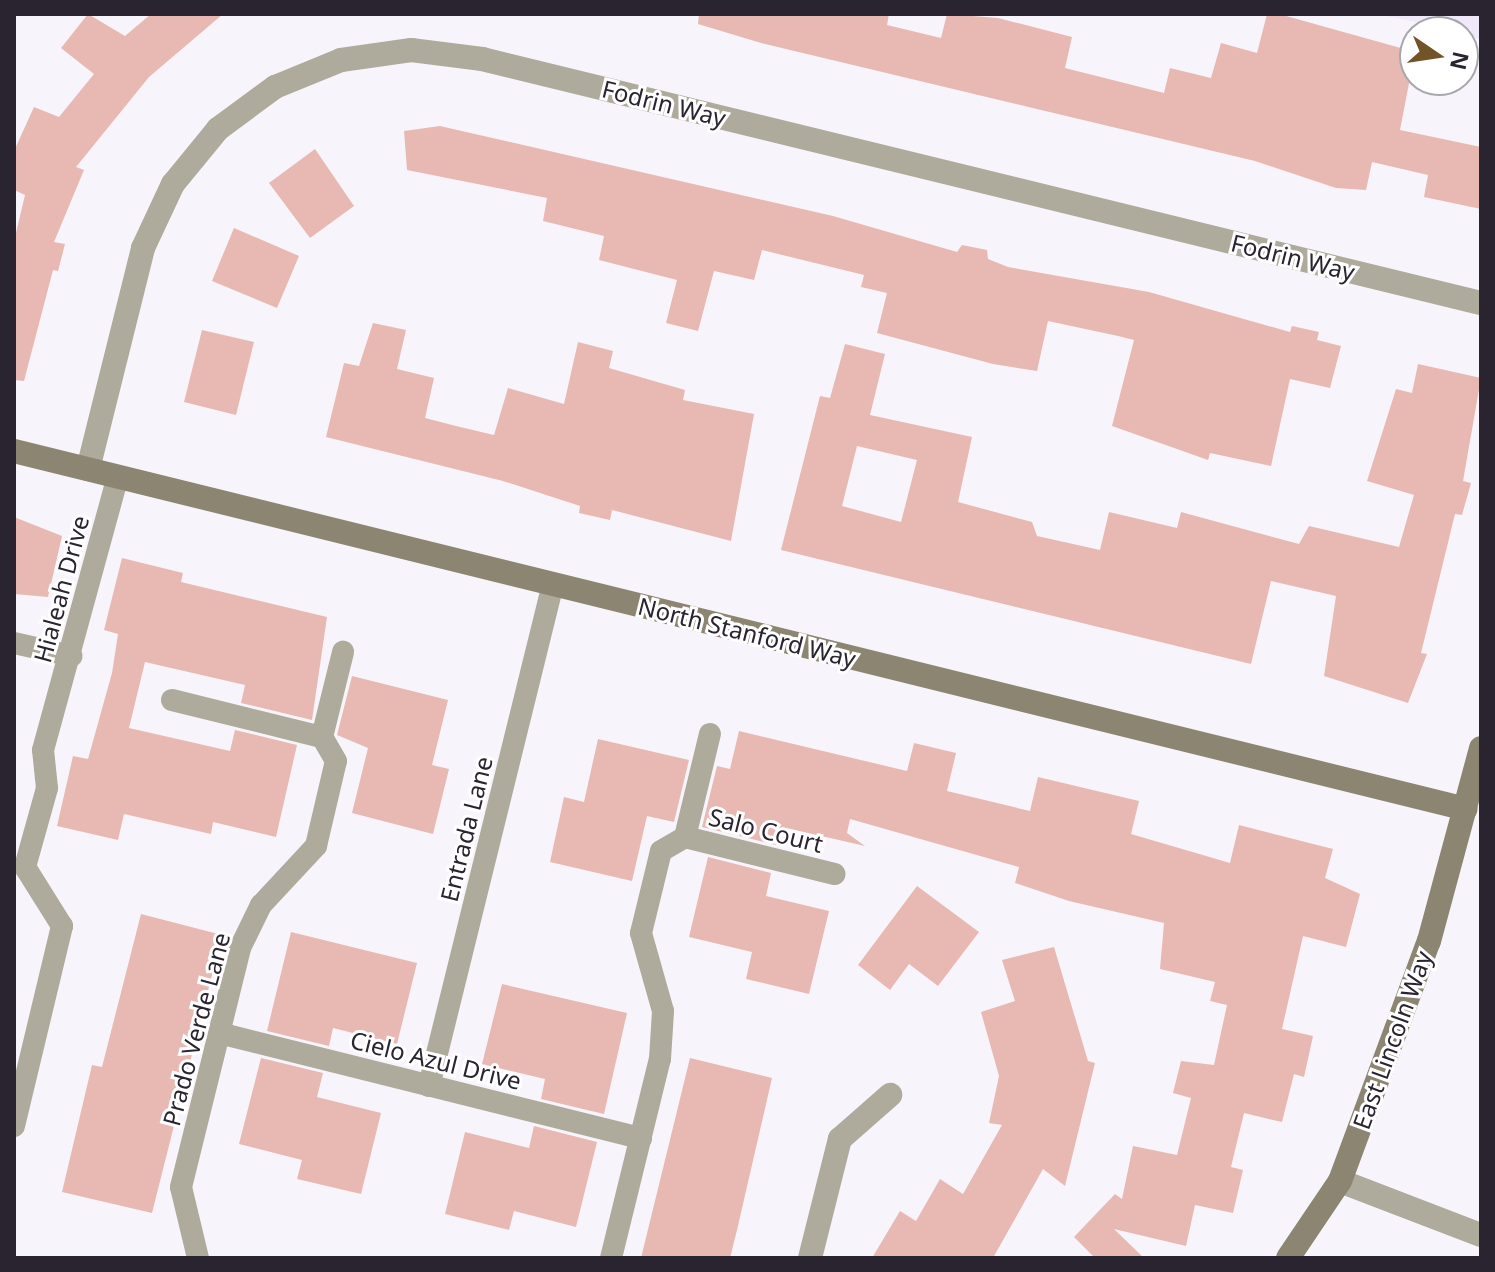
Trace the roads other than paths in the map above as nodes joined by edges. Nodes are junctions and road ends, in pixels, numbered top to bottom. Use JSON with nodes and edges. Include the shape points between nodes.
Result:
{"nodes":[{"id":1,"x":1481,"y":303,"type":"edge"},
{"id":2,"x":14,"y":451,"type":"edge"},
{"id":3,"x":88,"y":469,"type":"junction"},
{"id":4,"x":118,"y":476,"type":"junction"},
{"id":5,"x":553,"y":584,"type":"junction"},
{"id":6,"x":14,"y":643,"type":"edge"},
{"id":7,"x":343,"y":652,"type":"dead end"},
{"id":8,"x":72,"y":656,"type":"junction"},
{"id":9,"x":172,"y":700,"type":"dead end"},
{"id":10,"x":710,"y":734,"type":"dead end"},
{"id":11,"x":322,"y":737,"type":"junction"},
{"id":12,"x":1481,"y":748,"type":"edge"},
{"id":13,"x":1474,"y":811,"type":"edge"},
{"id":14,"x":685,"y":837,"type":"junction"},
{"id":15,"x":835,"y":874,"type":"dead end"},
{"id":16,"x":219,"y":1033,"type":"junction"},
{"id":17,"x":429,"y":1086,"type":"junction"},
{"id":18,"x":890,"y":1095,"type":"dead end"},
{"id":19,"x":14,"y":1126,"type":"edge"},
{"id":20,"x":641,"y":1138,"type":"junction"},
{"id":21,"x":1340,"y":1181,"type":"junction"},
{"id":22,"x":1481,"y":1235,"type":"edge"},
{"id":23,"x":198,"y":1258,"type":"edge"},
{"id":24,"x":611,"y":1258,"type":"edge"},
{"id":25,"x":810,"y":1258,"type":"edge"},
{"id":26,"x":1288,"y":1258,"type":"edge"}],
"edges":[{"from":1,"to":3,"type":"street","name":"Fodrin Way","via":[[482,59],[411,50],[341,60],[275,87],[218,129],[173,184],[143,248]]},
{"from":2,"to":3,"type":"street","name":"North Stanford Way"},
{"from":3,"to":4,"type":"street","name":"North Stanford Way"},
{"from":4,"to":5,"type":"street","name":"North Stanford Way"},
{"from":4,"to":8,"type":"lane","name":"Hialeah Drive"},
{"from":5,"to":13,"type":"street","name":"North Stanford Way"},
{"from":5,"to":17,"type":"lane","name":"Entrada Lane"},
{"from":6,"to":8,"type":"lane"},
{"from":7,"to":11,"type":"lane"},
{"from":8,"to":19,"type":"lane","name":"Hialeah Drive","via":[[43,750],[47,788],[25,867],[62,926]]},
{"from":9,"to":11,"type":"lane"},
{"from":10,"to":14,"type":"lane"},
{"from":11,"to":16,"type":"lane","name":"Prado Verde Lane","via":[[336,761],[316,846],[261,905],[240,948]]},
{"from":12,"to":13,"type":"street","name":"East Lincoln Way"},
{"from":13,"to":21,"type":"street","name":"East Lincoln Way"},
{"from":14,"to":15,"type":"lane","name":"Salo Court"},
{"from":14,"to":20,"type":"lane","via":[[661,851],[641,933],[663,1011]]},
{"from":16,"to":17,"type":"lane","name":"Cielo Azul Drive"},
{"from":16,"to":23,"type":"lane","name":"Prado Verde Lane","via":[[181,1187]]},
{"from":17,"to":20,"type":"lane","name":"Cielo Azul Drive"},
{"from":18,"to":25,"type":"street","via":[[840,1139]]},
{"from":20,"to":24,"type":"lane"},
{"from":21,"to":22,"type":"street"},
{"from":21,"to":26,"type":"street","name":"East Lincoln Way"}]}
